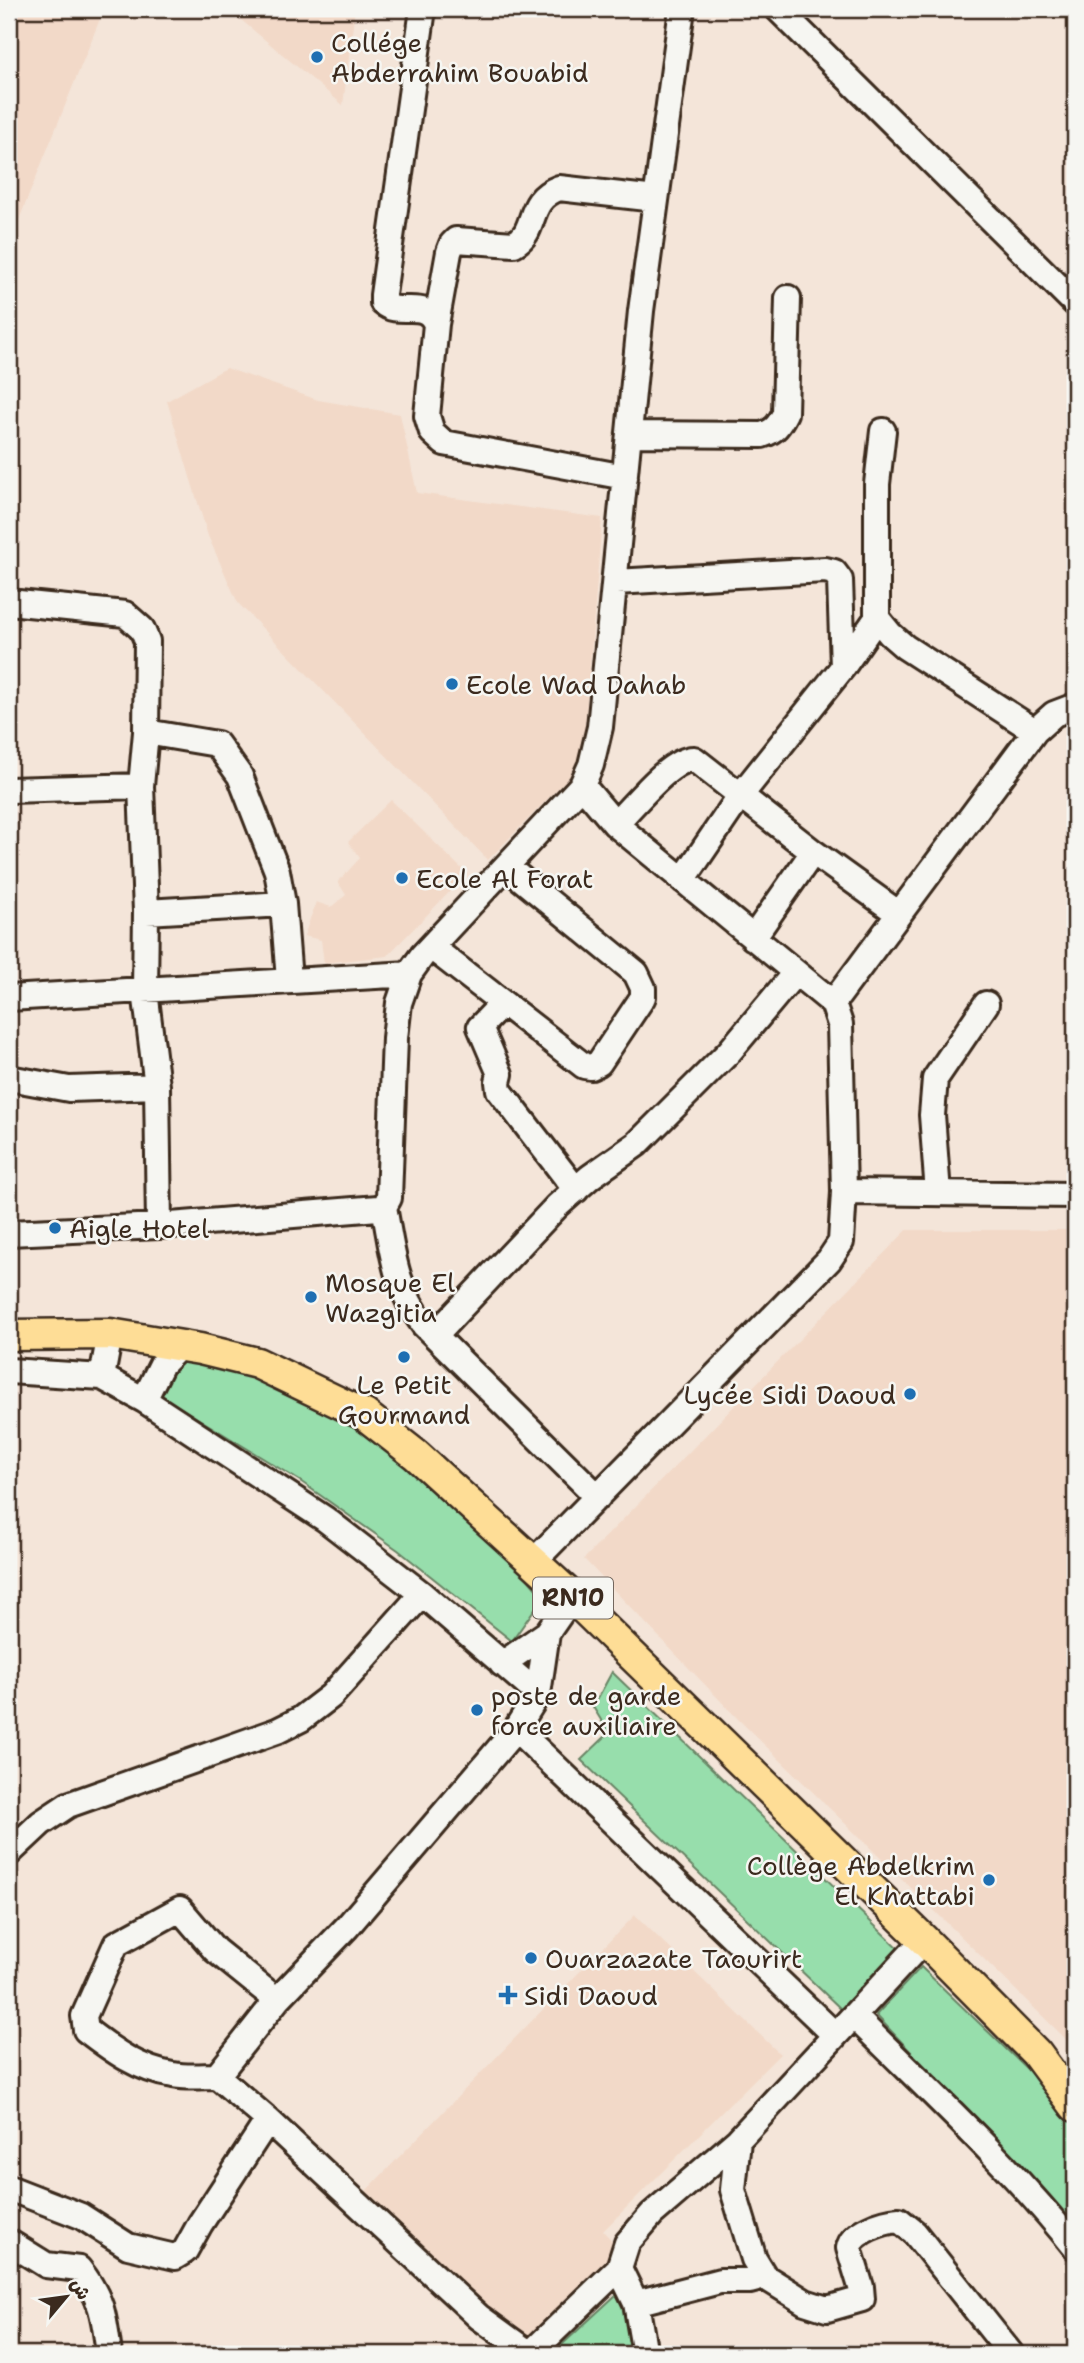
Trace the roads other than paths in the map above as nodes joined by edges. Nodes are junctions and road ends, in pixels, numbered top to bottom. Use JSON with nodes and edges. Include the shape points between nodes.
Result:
{"nodes":[{"id":1,"x":424,"y":9,"type":"edge"},
{"id":2,"x":682,"y":9,"type":"edge"},
{"id":3,"x":778,"y":9,"type":"edge"},
{"id":4,"x":656,"y":199,"type":"junction"},
{"id":5,"x":788,"y":298,"type":"dead end"},
{"id":6,"x":1075,"y":303,"type":"edge"},
{"id":7,"x":436,"y":324,"type":"junction"},
{"id":8,"x":883,"y":431,"type":"dead end"},
{"id":9,"x":629,"y":434,"type":"junction"},
{"id":10,"x":625,"y":477,"type":"junction"},
{"id":11,"x":616,"y":582,"type":"junction"},
{"id":12,"x":9,"y":602,"type":"edge"},
{"id":13,"x":877,"y":618,"type":"junction"},
{"id":14,"x":843,"y":667,"type":"junction"},
{"id":15,"x":1075,"y":706,"type":"edge"},
{"id":16,"x":146,"y":732,"type":"junction"},
{"id":17,"x":1035,"y":732,"type":"junction"},
{"id":18,"x":582,"y":785,"type":"junction"},
{"id":19,"x":141,"y":786,"type":"junction"},
{"id":20,"x":9,"y":790,"type":"edge"},
{"id":21,"x":740,"y":796,"type":"junction"},
{"id":22,"x":615,"y":824,"type":"junction"},
{"id":23,"x":813,"y":852,"type":"junction"},
{"id":24,"x":507,"y":867,"type":"junction"},
{"id":25,"x":683,"y":880,"type":"junction"},
{"id":26,"x":283,"y":904,"type":"junction"},
{"id":27,"x":146,"y":912,"type":"junction"},
{"id":28,"x":899,"y":914,"type":"junction"},
{"id":29,"x":753,"y":938,"type":"junction"},
{"id":30,"x":430,"y":947,"type":"junction"},
{"id":31,"x":795,"y":973,"type":"junction"},
{"id":32,"x":409,"y":974,"type":"junction"},
{"id":33,"x":289,"y":980,"type":"junction"},
{"id":34,"x":145,"y":991,"type":"junction"},
{"id":35,"x":9,"y":998,"type":"edge"},
{"id":36,"x":503,"y":1003,"type":"junction"},
{"id":37,"x":833,"y":1003,"type":"junction"},
{"id":38,"x":986,"y":1004,"type":"dead end"},
{"id":39,"x":9,"y":1078,"type":"edge"},
{"id":40,"x":157,"y":1086,"type":"junction"},
{"id":41,"x":576,"y":1190,"type":"junction"},
{"id":42,"x":844,"y":1192,"type":"junction"},
{"id":43,"x":939,"y":1193,"type":"junction"},
{"id":44,"x":1075,"y":1195,"type":"edge"},
{"id":45,"x":384,"y":1207,"type":"junction"},
{"id":46,"x":159,"y":1226,"type":"junction"},
{"id":47,"x":9,"y":1233,"type":"edge"},
{"id":48,"x":110,"y":1334,"type":"junction"},
{"id":49,"x":9,"y":1335,"type":"edge"},
{"id":50,"x":435,"y":1335,"type":"junction"},
{"id":51,"x":181,"y":1345,"type":"junction"},
{"id":52,"x":9,"y":1371,"type":"edge"},
{"id":53,"x":102,"y":1377,"type":"junction"},
{"id":54,"x":144,"y":1400,"type":"junction"},
{"id":55,"x":598,"y":1497,"type":"junction"},
{"id":56,"x":534,"y":1561,"type":"junction"},
{"id":57,"x":422,"y":1594,"type":"junction"},
{"id":58,"x":572,"y":1597,"type":"junction"},
{"id":59,"x":547,"y":1633,"type":"junction"},
{"id":60,"x":502,"y":1664,"type":"junction"},
{"id":61,"x":538,"y":1694,"type":"junction"},
{"id":62,"x":516,"y":1729,"type":"junction"},
{"id":63,"x":9,"y":1853,"type":"edge"},
{"id":64,"x":924,"y":1940,"type":"junction"},
{"id":65,"x":278,"y":2000,"type":"junction"},
{"id":66,"x":854,"y":2016,"type":"junction"},
{"id":67,"x":835,"y":2035,"type":"junction"},
{"id":68,"x":1036,"y":2053,"type":"junction"},
{"id":69,"x":217,"y":2077,"type":"junction"},
{"id":70,"x":1075,"y":2079,"type":"edge"},
{"id":71,"x":1075,"y":2106,"type":"edge"},
{"id":72,"x":268,"y":2120,"type":"junction"},
{"id":73,"x":738,"y":2140,"type":"junction"},
{"id":74,"x":9,"y":2188,"type":"edge"},
{"id":75,"x":9,"y":2242,"type":"edge"},
{"id":76,"x":1075,"y":2247,"type":"edge"},
{"id":77,"x":619,"y":2268,"type":"junction"},
{"id":78,"x":765,"y":2277,"type":"junction"},
{"id":79,"x":636,"y":2303,"type":"junction"},
{"id":80,"x":498,"y":2347,"type":"edge"},
{"id":81,"x":109,"y":2354,"type":"edge"},
{"id":82,"x":530,"y":2354,"type":"edge"},
{"id":83,"x":645,"y":2354,"type":"edge"},
{"id":84,"x":1011,"y":2354,"type":"edge"}],
"edges":[{"from":1,"to":7,"type":"street","via":[[383,303],[389,308],[425,310]]},
{"from":2,"to":4,"type":"street"},
{"from":3,"to":6,"type":"street"},
{"from":4,"to":7,"type":"street","via":[[559,188],[538,202],[525,236],[514,244],[456,240],[449,252]]},
{"from":4,"to":9,"type":"street"},
{"from":5,"to":9,"type":"street","via":[[785,413],[780,425],[762,435]]},
{"from":7,"to":10,"type":"street","via":[[427,416],[432,432],[444,443]]},
{"from":8,"to":13,"type":"street","via":[[877,484]]},
{"from":9,"to":10,"type":"street"},
{"from":10,"to":11,"type":"street"},
{"from":11,"to":14,"type":"street","via":[[834,572],[840,580]]},
{"from":11,"to":18,"type":"street","via":[[600,727]]},
{"from":12,"to":16,"type":"street","via":[[125,614],[135,621],[146,641]]},
{"from":13,"to":14,"type":"street"},
{"from":13,"to":17,"type":"street","via":[[905,646]]},
{"from":14,"to":21,"type":"street"},
{"from":15,"to":17,"type":"street","via":[[1054,714]]},
{"from":16,"to":19,"type":"street"},
{"from":16,"to":26,"type":"street","via":[[217,744],[240,776],[277,871]]},
{"from":17,"to":28,"type":"street"},
{"from":18,"to":22,"type":"street"},
{"from":18,"to":24,"type":"street"},
{"from":19,"to":20,"type":"street"},
{"from":19,"to":27,"type":"street"},
{"from":21,"to":22,"type":"street","via":[[694,759],[686,759],[673,765]]},
{"from":21,"to":23,"type":"street"},
{"from":21,"to":25,"type":"street"},
{"from":22,"to":25,"type":"street"},
{"from":23,"to":28,"type":"street"},
{"from":23,"to":29,"type":"street"},
{"from":24,"to":30,"type":"street"},
{"from":24,"to":36,"type":"street","via":[[636,973],[643,997],[599,1063],[591,1067]]},
{"from":25,"to":29,"type":"street"},
{"from":26,"to":27,"type":"street"},
{"from":26,"to":33,"type":"street"},
{"from":27,"to":34,"type":"street"},
{"from":28,"to":37,"type":"street"},
{"from":29,"to":31,"type":"street"},
{"from":30,"to":32,"type":"street"},
{"from":30,"to":36,"type":"street"},
{"from":31,"to":37,"type":"street"},
{"from":31,"to":41,"type":"street","via":[[729,1052],[637,1143]]},
{"from":32,"to":33,"type":"street"},
{"from":32,"to":45,"type":"street","via":[[395,1038],[389,1198]]},
{"from":33,"to":34,"type":"street"},
{"from":34,"to":35,"type":"street"},
{"from":34,"to":40,"type":"street"},
{"from":36,"to":41,"type":"street","via":[[481,1027],[500,1074],[499,1090]]},
{"from":37,"to":42,"type":"street","via":[[841,1024]]},
{"from":38,"to":43,"type":"street","via":[[935,1079],[932,1115]]},
{"from":39,"to":40,"type":"street","via":[[69,1089]]},
{"from":40,"to":46,"type":"street"},
{"from":41,"to":50,"type":"street"},
{"from":42,"to":43,"type":"street"},
{"from":42,"to":55,"type":"street","via":[[841,1242],[836,1252]]},
{"from":43,"to":44,"type":"street"},
{"from":45,"to":46,"type":"street"},
{"from":45,"to":50,"type":"street","via":[[399,1284],[412,1309]]},
{"from":46,"to":47,"type":"street"},
{"from":48,"to":49,"type":"main road","number":"RN10"},
{"from":48,"to":51,"type":"main road","number":"RN10"},
{"from":48,"to":53,"type":"street"},
{"from":50,"to":55,"type":"street"},
{"from":51,"to":54,"type":"street","via":[[162,1364]]},
{"from":51,"to":56,"type":"main road","number":"RN10","via":[[257,1363],[365,1415]]},
{"from":52,"to":53,"type":"street"},
{"from":53,"to":54,"type":"street"},
{"from":54,"to":57,"type":"street","via":[[325,1518]]},
{"from":55,"to":56,"type":"street"},
{"from":56,"to":58,"type":"main road","number":"RN10"},
{"from":57,"to":60,"type":"street"},
{"from":57,"to":63,"type":"street","via":[[331,1696],[300,1719],[68,1805]]},
{"from":58,"to":59,"type":"street"},
{"from":58,"to":64,"type":"main road","number":"RN10"},
{"from":59,"to":60,"type":"street"},
{"from":59,"to":61,"type":"street"},
{"from":60,"to":61,"type":"street"},
{"from":61,"to":62,"type":"street"},
{"from":62,"to":65,"type":"street","via":[[347,1927]]},
{"from":62,"to":67,"type":"street"},
{"from":64,"to":66,"type":"street"},
{"from":64,"to":68,"type":"main road","number":"RN10"},
{"from":65,"to":69,"type":"street"},
{"from":65,"to":69,"type":"street","via":[[215,1950],[180,1909],[116,1944],[84,2016],[86,2030],[116,2054],[142,2066],[173,2076]]},
{"from":66,"to":67,"type":"street"},
{"from":66,"to":76,"type":"street","via":[[990,2151]]},
{"from":67,"to":73,"type":"street"},
{"from":68,"to":70,"type":"main road","number":"RN10"},
{"from":68,"to":71,"type":"main road","number":"RN10"},
{"from":69,"to":72,"type":"street"},
{"from":72,"to":74,"type":"street","via":[[185,2251],[175,2257],[128,2246],[81,2216]]},
{"from":72,"to":80,"type":"street","via":[[479,2317]]},
{"from":73,"to":77,"type":"street","via":[[636,2230]]},
{"from":73,"to":78,"type":"street","via":[[733,2190],[754,2259]]},
{"from":75,"to":81,"type":"street","via":[[46,2265],[79,2269],[101,2303]]},
{"from":77,"to":79,"type":"street"},
{"from":77,"to":82,"type":"street"},
{"from":78,"to":79,"type":"street","via":[[720,2281]]},
{"from":78,"to":84,"type":"street","via":[[805,2302],[827,2309],[862,2299],[850,2242],[889,2220],[899,2220],[914,2232]]},
{"from":79,"to":83,"type":"street"},
{"from":80,"to":82,"type":"street"}]}
